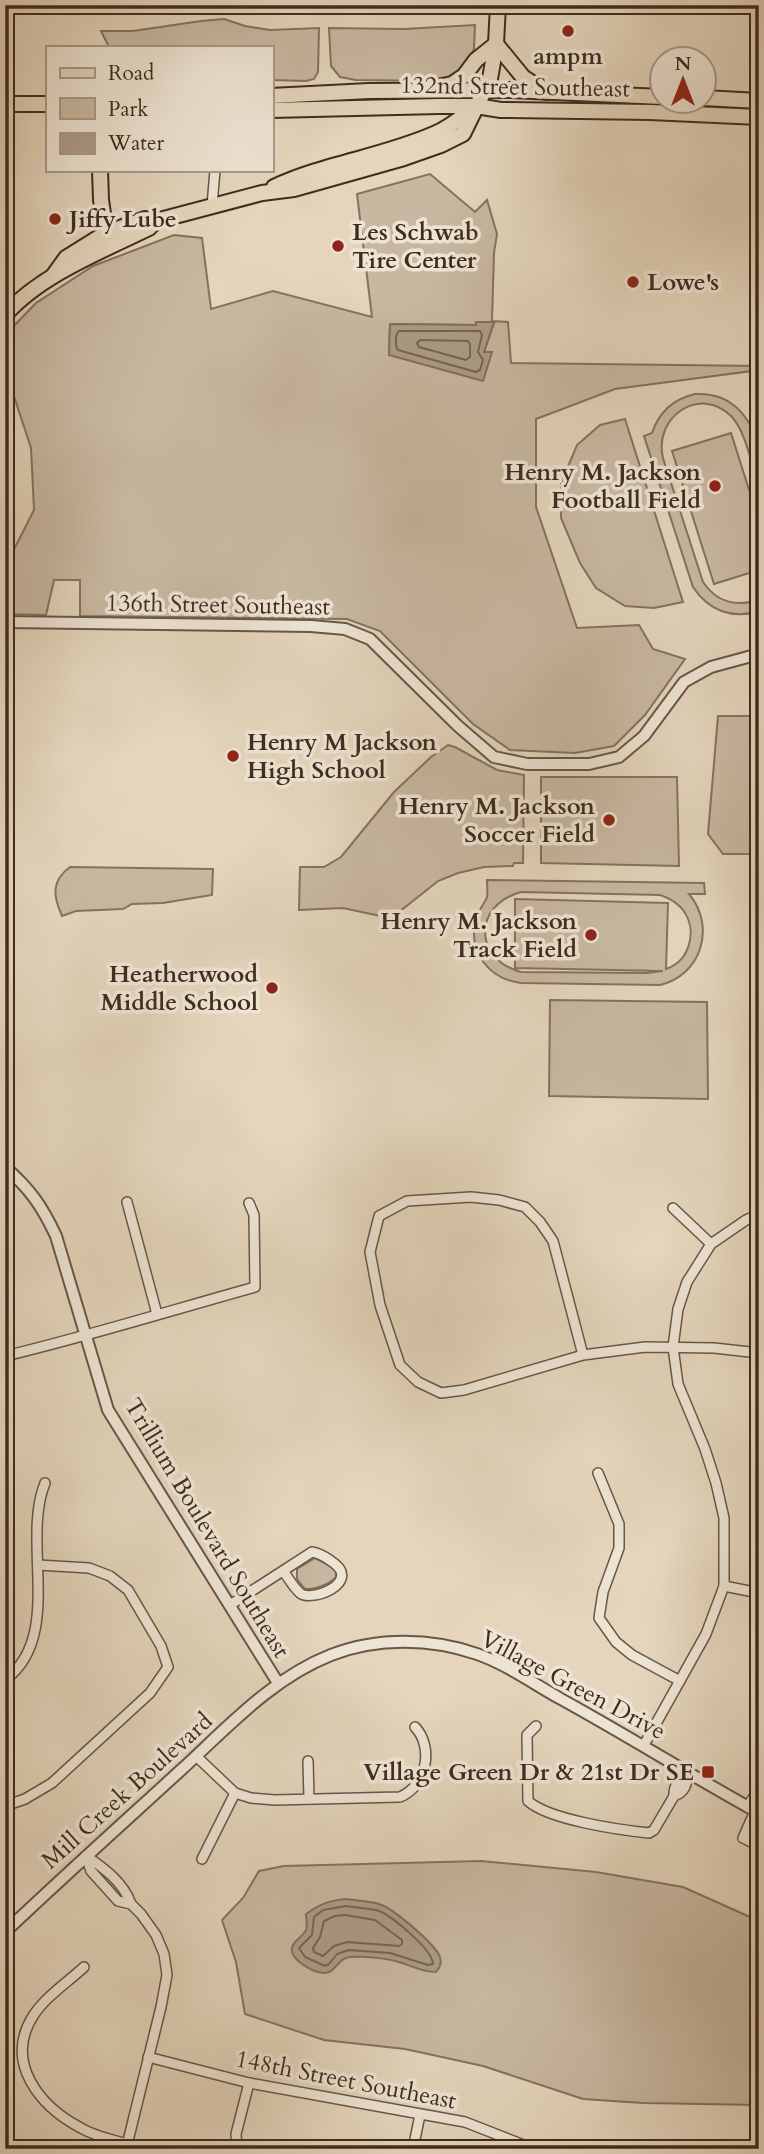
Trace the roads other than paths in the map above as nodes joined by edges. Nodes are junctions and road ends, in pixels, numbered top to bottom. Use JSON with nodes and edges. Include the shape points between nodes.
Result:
{"nodes":[{"id":1,"x":498,"y":5,"type":"edge"},
{"id":2,"x":496,"y":44,"type":"junction"},
{"id":3,"x":484,"y":91,"type":"junction"},
{"id":4,"x":414,"y":92,"type":"junction"},
{"id":5,"x":547,"y":93,"type":"junction"},
{"id":6,"x":273,"y":96,"type":"edge"},
{"id":7,"x":648,"y":96,"type":"edge"},
{"id":8,"x":718,"y":99,"type":"edge"},
{"id":9,"x":759,"y":101,"type":"edge"},
{"id":10,"x":5,"y":104,"type":"edge"},
{"id":11,"x":46,"y":104,"type":"edge"},
{"id":12,"x":476,"y":106,"type":"junction"},
{"id":13,"x":273,"y":110,"type":"edge"},
{"id":14,"x":759,"y":117,"type":"edge"},
{"id":15,"x":100,"y":172,"type":"edge"},
{"id":16,"x":215,"y":172,"type":"edge"},
{"id":17,"x":212,"y":206,"type":"junction"},
{"id":18,"x":156,"y":221,"type":"junction"},
{"id":19,"x":106,"y":233,"type":"junction"},
{"id":20,"x":83,"y":260,"type":"junction"},
{"id":21,"x":53,"y":276,"type":"junction"},
{"id":22,"x":5,"y":315,"type":"edge"},
{"id":23,"x":5,"y":622,"type":"edge"},
{"id":24,"x":759,"y":654,"type":"edge"},
{"id":25,"x":5,"y":1167,"type":"edge"},
{"id":26,"x":127,"y":1202,"type":"dead end"},
{"id":27,"x":249,"y":1203,"type":"dead end"},
{"id":28,"x":673,"y":1208,"type":"dead end"},
{"id":29,"x":759,"y":1214,"type":"edge"},
{"id":30,"x":711,"y":1244,"type":"junction"},
{"id":31,"x":157,"y":1314,"type":"junction"},
{"id":32,"x":85,"y":1337,"type":"junction"},
{"id":33,"x":673,"y":1347,"type":"junction"},
{"id":34,"x":759,"y":1353,"type":"edge"},
{"id":35,"x":583,"y":1355,"type":"junction"},
{"id":36,"x":5,"y":1356,"type":"edge"},
{"id":37,"x":598,"y":1473,"type":"dead end"},
{"id":38,"x":45,"y":1483,"type":"dead end"},
{"id":39,"x":38,"y":1565,"type":"junction"},
{"id":40,"x":283,"y":1571,"type":"junction"},
{"id":41,"x":723,"y":1586,"type":"junction"},
{"id":42,"x":759,"y":1593,"type":"edge"},
{"id":43,"x":230,"y":1605,"type":"junction"},
{"id":44,"x":5,"y":1680,"type":"edge"},
{"id":45,"x":681,"y":1681,"type":"junction"},
{"id":46,"x":278,"y":1683,"type":"junction"},
{"id":47,"x":536,"y":1726,"type":"dead end"},
{"id":48,"x":415,"y":1727,"type":"dead end"},
{"id":49,"x":644,"y":1745,"type":"junction"},
{"id":50,"x":196,"y":1756,"type":"junction"},
{"id":51,"x":308,"y":1762,"type":"dead end"},
{"id":52,"x":688,"y":1772,"type":"junction"},
{"id":53,"x":759,"y":1789,"type":"edge"},
{"id":54,"x":235,"y":1793,"type":"junction"},
{"id":55,"x":309,"y":1799,"type":"junction"},
{"id":56,"x":5,"y":1806,"type":"edge"},
{"id":57,"x":753,"y":1810,"type":"edge"},
{"id":58,"x":759,"y":1846,"type":"edge"},
{"id":59,"x":86,"y":1856,"type":"junction"},
{"id":60,"x":202,"y":1859,"type":"dead end"},
{"id":61,"x":5,"y":1932,"type":"edge"},
{"id":62,"x":84,"y":1967,"type":"dead end"},
{"id":63,"x":148,"y":2057,"type":"junction"},
{"id":64,"x":248,"y":2083,"type":"junction"},
{"id":65,"x":420,"y":2115,"type":"junction"},
{"id":66,"x":126,"y":2146,"type":"edge"},
{"id":67,"x":237,"y":2149,"type":"edge"},
{"id":68,"x":413,"y":2149,"type":"edge"},
{"id":69,"x":534,"y":2149,"type":"edge"}],
"edges":[{"from":1,"to":2,"type":"main road"},
{"from":2,"to":3,"type":"main road"},
{"from":2,"to":4,"type":"main road","via":[[452,84]]},
{"from":2,"to":5,"type":"main road","via":[[523,76]]},
{"from":3,"to":4,"type":"main road","name":"132nd Street Southeast"},
{"from":3,"to":5,"type":"main road","name":"132nd Street Southeast"},
{"from":3,"to":12,"type":"main road"},
{"from":4,"to":6,"type":"main road","name":"132nd Street Southeast"},
{"from":5,"to":7,"type":"main road","name":"132nd Street Southeast"},
{"from":8,"to":9,"type":"main road"},
{"from":10,"to":11,"type":"main road"},
{"from":12,"to":13,"type":"main road","name":"132nd Street Southeast"},
{"from":12,"to":14,"type":"main road","name":"132nd Street Southeast"},
{"from":12,"to":17,"type":"main road","via":[[463,134],[441,145],[294,189]]},
{"from":15,"to":19,"type":"main road"},
{"from":16,"to":17,"type":"street"},
{"from":17,"to":18,"type":"main road"},
{"from":18,"to":19,"type":"main road","via":[[145,219]]},
{"from":18,"to":20,"type":"main road"},
{"from":19,"to":20,"type":"main road"},
{"from":19,"to":21,"type":"main road","via":[[66,258]]},
{"from":20,"to":21,"type":"main road"},
{"from":21,"to":22,"type":"main road"},
{"from":23,"to":24,"type":"street","name":"136th Street Southeast","via":[[345,629],[370,639],[494,757],[527,764],[589,764],[619,757],[644,736],[684,682],[712,667]]},
{"from":25,"to":32,"type":"street","name":"Trillium Boulevard Southeast","via":[[44,1209]]},
{"from":26,"to":31,"type":"street"},
{"from":27,"to":31,"type":"street","via":[[254,1215],[255,1287]]},
{"from":28,"to":30,"type":"street"},
{"from":29,"to":30,"type":"street"},
{"from":30,"to":33,"type":"street","via":[[687,1282]]},
{"from":31,"to":32,"type":"street"},
{"from":32,"to":36,"type":"street"},
{"from":32,"to":43,"type":"street","name":"Trillium Boulevard Southeast","via":[[108,1410]]},
{"from":33,"to":34,"type":"street"},
{"from":33,"to":35,"type":"street"},
{"from":33,"to":41,"type":"street","via":[[678,1384],[705,1449],[724,1518]]},
{"from":35,"to":35,"type":"street","via":[[553,1241],[525,1207],[471,1197],[407,1200],[379,1216],[370,1252],[380,1305],[400,1365],[418,1382],[441,1393],[464,1390]]},
{"from":37,"to":45,"type":"street","via":[[619,1524],[619,1548],[599,1618],[632,1655]]},
{"from":38,"to":39,"type":"street","via":[[38,1500]]},
{"from":39,"to":44,"type":"street","via":[[35,1629],[28,1654]]},
{"from":39,"to":56,"type":"street","via":[[89,1568],[128,1590],[168,1667],[150,1693],[52,1783]]},
{"from":40,"to":40,"type":"street","via":[[312,1552],[320,1553],[339,1566],[342,1580],[306,1596]]},
{"from":40,"to":43,"type":"street"},
{"from":41,"to":42,"type":"street"},
{"from":41,"to":45,"type":"street","via":[[706,1634]]},
{"from":43,"to":46,"type":"street","name":"Trillium Boulevard Southeast"},
{"from":45,"to":49,"type":"street"},
{"from":46,"to":49,"type":"street","name":"Village Green Drive","via":[[348,1649],[398,1642],[443,1645],[479,1655]]},
{"from":46,"to":50,"type":"street","name":"Mill Creek Boulevard"},
{"from":47,"to":52,"type":"street","via":[[527,1735],[528,1801],[535,1807],[602,1827],[649,1833],[674,1796],[681,1794]]},
{"from":48,"to":55,"type":"street","via":[[425,1738],[424,1770],[417,1787],[407,1794]]},
{"from":49,"to":52,"type":"street","name":"Village Green Drive"},
{"from":50,"to":54,"type":"street"},
{"from":50,"to":59,"type":"street","name":"Mill Creek Boulevard"},
{"from":51,"to":55,"type":"street"},
{"from":52,"to":57,"type":"street","name":"Village Green Drive"},
{"from":53,"to":57,"type":"street"},
{"from":54,"to":55,"type":"street","via":[[275,1800]]},
{"from":54,"to":60,"type":"street"},
{"from":57,"to":58,"type":"street","via":[[743,1838]]},
{"from":59,"to":61,"type":"street","name":"Mill Creek Boulevard"},
{"from":59,"to":63,"type":"street","via":[[127,1892],[164,1954],[167,1975]]},
{"from":62,"to":66,"type":"street","via":[[35,2012],[26,2028],[24,2068],[44,2101],[63,2118]]},
{"from":63,"to":64,"type":"street","name":"148th Street Southeast"},
{"from":63,"to":66,"type":"street"},
{"from":64,"to":65,"type":"street","name":"148th Street Southeast"},
{"from":64,"to":67,"type":"street"},
{"from":65,"to":68,"type":"street"},
{"from":65,"to":69,"type":"street","name":"148th Street Southeast","via":[[464,2122]]}]}
